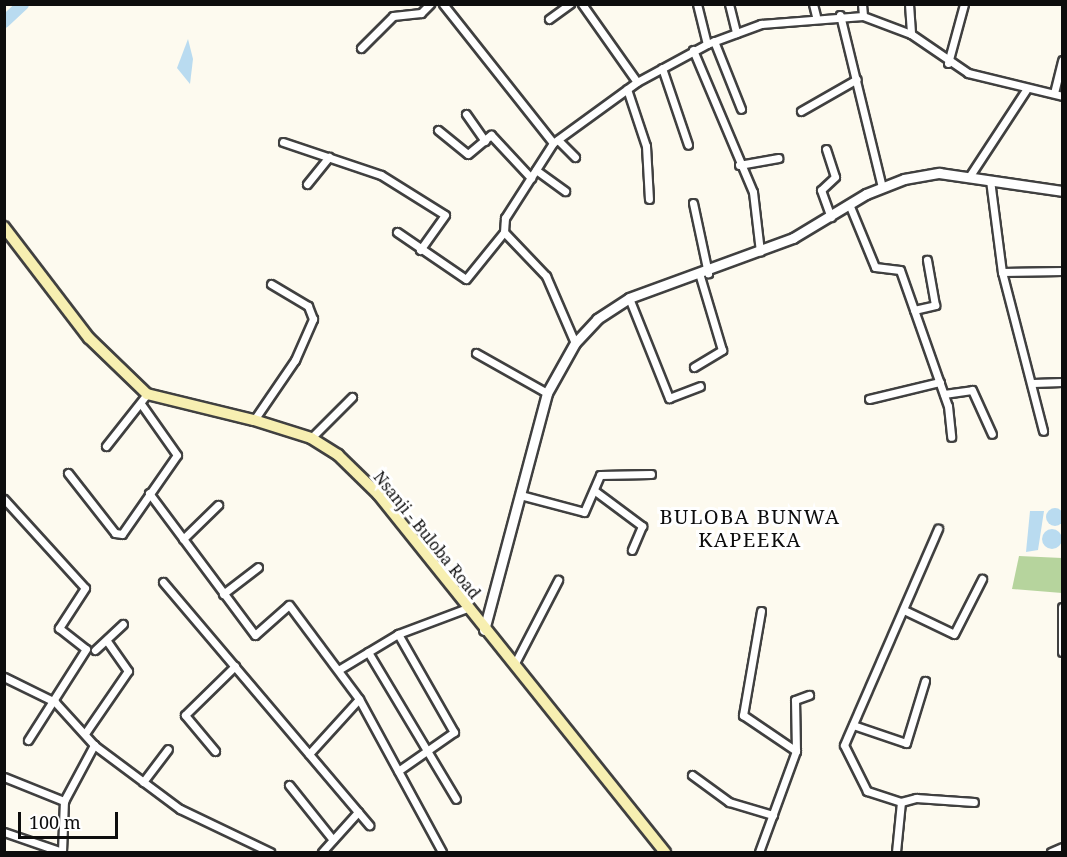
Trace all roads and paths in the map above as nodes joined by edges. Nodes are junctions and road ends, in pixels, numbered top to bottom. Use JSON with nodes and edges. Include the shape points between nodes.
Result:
{"nodes":[{"id":1,"x":430,"y":4,"type":"edge"},
{"id":2,"x":443,"y":4,"type":"edge"},
{"id":3,"x":570,"y":4,"type":"edge"},
{"id":4,"x":582,"y":4,"type":"edge"},
{"id":5,"x":697,"y":4,"type":"edge"},
{"id":6,"x":729,"y":4,"type":"edge"},
{"id":7,"x":813,"y":4,"type":"edge"},
{"id":8,"x":862,"y":4,"type":"edge"},
{"id":9,"x":909,"y":4,"type":"edge"},
{"id":10,"x":964,"y":4,"type":"edge"},
{"id":11,"x":840,"y":15,"type":"junction"},
{"id":12,"x":816,"y":16,"type":"junction"},
{"id":13,"x":864,"y":16,"type":"junction"},
{"id":14,"x":549,"y":19,"type":"dead end"},
{"id":15,"x":736,"y":33,"type":"junction"},
{"id":16,"x":911,"y":34,"type":"junction"},
{"id":17,"x":714,"y":41,"type":"junction"},
{"id":18,"x":706,"y":44,"type":"junction"},
{"id":19,"x":361,"y":48,"type":"dead end"},
{"id":20,"x":693,"y":50,"type":"junction"},
{"id":21,"x":1062,"y":60,"type":"edge"},
{"id":22,"x":948,"y":63,"type":"junction"},
{"id":23,"x":662,"y":68,"type":"junction"},
{"id":24,"x":857,"y":79,"type":"junction"},
{"id":25,"x":637,"y":82,"type":"junction"},
{"id":26,"x":627,"y":89,"type":"junction"},
{"id":27,"x":1026,"y":90,"type":"junction"},
{"id":28,"x":1054,"y":93,"type":"junction"},
{"id":29,"x":1062,"y":96,"type":"edge"},
{"id":30,"x":741,"y":109,"type":"dead end"},
{"id":31,"x":801,"y":111,"type":"dead end"},
{"id":32,"x":466,"y":114,"type":"dead end"},
{"id":33,"x":438,"y":130,"type":"dead end"},
{"id":34,"x":485,"y":141,"type":"junction"},
{"id":35,"x":555,"y":141,"type":"junction"},
{"id":36,"x":283,"y":142,"type":"dead end"},
{"id":37,"x":688,"y":146,"type":"dead end"},
{"id":38,"x":826,"y":149,"type":"dead end"},
{"id":39,"x":329,"y":157,"type":"junction"},
{"id":40,"x":575,"y":157,"type":"dead end"},
{"id":41,"x":778,"y":158,"type":"dead end"},
{"id":42,"x":739,"y":165,"type":"junction"},
{"id":43,"x":536,"y":170,"type":"junction"},
{"id":44,"x":969,"y":177,"type":"junction"},
{"id":45,"x":531,"y":178,"type":"junction"},
{"id":46,"x":990,"y":180,"type":"junction"},
{"id":47,"x":307,"y":184,"type":"dead end"},
{"id":48,"x":882,"y":187,"type":"junction"},
{"id":49,"x":565,"y":191,"type":"dead end"},
{"id":50,"x":1062,"y":191,"type":"edge"},
{"id":51,"x":649,"y":199,"type":"dead end"},
{"id":52,"x":693,"y":203,"type":"dead end"},
{"id":53,"x":849,"y":204,"type":"junction"},
{"id":54,"x":831,"y":217,"type":"junction"},
{"id":55,"x":4,"y":227,"type":"edge"},
{"id":56,"x":397,"y":232,"type":"dead end"},
{"id":57,"x":504,"y":232,"type":"junction"},
{"id":58,"x":420,"y":250,"type":"junction"},
{"id":59,"x":760,"y":252,"type":"junction"},
{"id":60,"x":927,"y":260,"type":"dead end"},
{"id":61,"x":1062,"y":271,"type":"edge"},
{"id":62,"x":1002,"y":272,"type":"junction"},
{"id":63,"x":704,"y":274,"type":"junction"},
{"id":64,"x":271,"y":284,"type":"dead end"},
{"id":65,"x":629,"y":298,"type":"junction"},
{"id":66,"x":914,"y":310,"type":"junction"},
{"id":67,"x":575,"y":343,"type":"junction"},
{"id":68,"x":476,"y":353,"type":"dead end"},
{"id":69,"x":694,"y":367,"type":"dead end"},
{"id":70,"x":940,"y":382,"type":"junction"},
{"id":71,"x":1062,"y":382,"type":"edge"},
{"id":72,"x":1033,"y":383,"type":"junction"},
{"id":73,"x":700,"y":386,"type":"dead end"},
{"id":74,"x":547,"y":393,"type":"junction"},
{"id":75,"x":147,"y":394,"type":"junction"},
{"id":76,"x":944,"y":394,"type":"junction"},
{"id":77,"x":352,"y":397,"type":"dead end"},
{"id":78,"x":868,"y":399,"type":"dead end"},
{"id":79,"x":141,"y":404,"type":"junction"},
{"id":80,"x":255,"y":420,"type":"junction"},
{"id":81,"x":1044,"y":431,"type":"dead end"},
{"id":82,"x":992,"y":434,"type":"dead end"},
{"id":83,"x":951,"y":437,"type":"dead end"},
{"id":84,"x":310,"y":438,"type":"junction"},
{"id":85,"x":106,"y":446,"type":"dead end"},
{"id":86,"x":68,"y":474,"type":"dead end"},
{"id":87,"x":651,"y":474,"type":"dead end"},
{"id":88,"x":595,"y":491,"type":"junction"},
{"id":89,"x":149,"y":493,"type":"junction"},
{"id":90,"x":524,"y":496,"type":"junction"},
{"id":91,"x":4,"y":499,"type":"edge"},
{"id":92,"x":218,"y":505,"type":"dead end"},
{"id":93,"x":938,"y":529,"type":"dead end"},
{"id":94,"x":183,"y":539,"type":"junction"},
{"id":95,"x":632,"y":550,"type":"dead end"},
{"id":96,"x":258,"y":567,"type":"dead end"},
{"id":97,"x":982,"y":579,"type":"dead end"},
{"id":98,"x":558,"y":580,"type":"dead end"},
{"id":99,"x":163,"y":582,"type":"dead end"},
{"id":100,"x":222,"y":594,"type":"junction"},
{"id":101,"x":1062,"y":607,"type":"edge"},
{"id":102,"x":467,"y":608,"type":"junction"},
{"id":103,"x":903,"y":610,"type":"junction"},
{"id":104,"x":761,"y":611,"type":"dead end"},
{"id":105,"x":123,"y":624,"type":"dead end"},
{"id":106,"x":484,"y":630,"type":"junction"},
{"id":107,"x":398,"y":634,"type":"junction"},
{"id":108,"x":107,"y":641,"type":"junction"},
{"id":109,"x":95,"y":650,"type":"dead end"},
{"id":110,"x":368,"y":652,"type":"junction"},
{"id":111,"x":1062,"y":652,"type":"edge"},
{"id":112,"x":235,"y":666,"type":"junction"},
{"id":113,"x":513,"y":668,"type":"junction"},
{"id":114,"x":340,"y":669,"type":"junction"},
{"id":115,"x":4,"y":677,"type":"edge"},
{"id":116,"x":926,"y":681,"type":"dead end"},
{"id":117,"x":809,"y":694,"type":"dead end"},
{"id":118,"x":359,"y":699,"type":"junction"},
{"id":119,"x":55,"y":702,"type":"junction"},
{"id":120,"x":853,"y":725,"type":"junction"},
{"id":121,"x":86,"y":732,"type":"junction"},
{"id":122,"x":28,"y":740,"type":"dead end"},
{"id":123,"x":94,"y":746,"type":"junction"},
{"id":124,"x":168,"y":749,"type":"dead end"},
{"id":125,"x":214,"y":751,"type":"dead end"},
{"id":126,"x":427,"y":751,"type":"junction"},
{"id":127,"x":796,"y":751,"type":"junction"},
{"id":128,"x":309,"y":754,"type":"junction"},
{"id":129,"x":398,"y":771,"type":"junction"},
{"id":130,"x":692,"y":775,"type":"dead end"},
{"id":131,"x":4,"y":777,"type":"edge"},
{"id":132,"x":143,"y":782,"type":"junction"},
{"id":133,"x":289,"y":785,"type":"dead end"},
{"id":134,"x":456,"y":799,"type":"dead end"},
{"id":135,"x":64,"y":801,"type":"junction"},
{"id":136,"x":901,"y":802,"type":"junction"},
{"id":137,"x":974,"y":802,"type":"dead end"},
{"id":138,"x":358,"y":812,"type":"junction"},
{"id":139,"x":773,"y":815,"type":"junction"},
{"id":140,"x":369,"y":825,"type":"dead end"},
{"id":141,"x":4,"y":832,"type":"edge"},
{"id":142,"x":333,"y":840,"type":"junction"},
{"id":143,"x":1062,"y":847,"type":"edge"},
{"id":144,"x":248,"y":849,"type":"edge"},
{"id":145,"x":62,"y":852,"type":"edge"},
{"id":146,"x":270,"y":852,"type":"edge"},
{"id":147,"x":322,"y":852,"type":"edge"},
{"id":148,"x":442,"y":852,"type":"edge"},
{"id":149,"x":665,"y":852,"type":"edge"},
{"id":150,"x":759,"y":852,"type":"edge"},
{"id":151,"x":896,"y":852,"type":"edge"},
{"id":152,"x":1051,"y":852,"type":"edge"}],
"edges":[{"from":1,"to":19,"type":"street","via":[[421,12],[393,16]]},
{"from":2,"to":35,"type":"street"},
{"from":3,"to":14,"type":"street"},
{"from":4,"to":25,"type":"street"},
{"from":5,"to":18,"type":"street"},
{"from":6,"to":15,"type":"street"},
{"from":7,"to":12,"type":"street"},
{"from":8,"to":13,"type":"street"},
{"from":9,"to":16,"type":"street"},
{"from":10,"to":22,"type":"street"},
{"from":11,"to":12,"type":"street"},
{"from":11,"to":13,"type":"street"},
{"from":11,"to":24,"type":"street"},
{"from":12,"to":15,"type":"street"},
{"from":13,"to":16,"type":"street"},
{"from":15,"to":17,"type":"street"},
{"from":16,"to":22,"type":"street"},
{"from":17,"to":18,"type":"street"},
{"from":17,"to":30,"type":"street"},
{"from":18,"to":20,"type":"street"},
{"from":20,"to":23,"type":"street"},
{"from":20,"to":42,"type":"street"},
{"from":21,"to":28,"type":"street"},
{"from":22,"to":27,"type":"street"},
{"from":23,"to":25,"type":"street"},
{"from":23,"to":37,"type":"street"},
{"from":24,"to":31,"type":"street"},
{"from":24,"to":48,"type":"street"},
{"from":25,"to":26,"type":"street"},
{"from":26,"to":35,"type":"street"},
{"from":26,"to":51,"type":"street","via":[[646,146]]},
{"from":27,"to":28,"type":"street"},
{"from":27,"to":44,"type":"street"},
{"from":28,"to":29,"type":"street"},
{"from":32,"to":34,"type":"street"},
{"from":33,"to":34,"type":"street","via":[[468,154]]},
{"from":34,"to":45,"type":"street","via":[[491,135]]},
{"from":35,"to":40,"type":"street"},
{"from":35,"to":43,"type":"street"},
{"from":36,"to":39,"type":"street"},
{"from":38,"to":54,"type":"street","via":[[835,177],[821,190]]},
{"from":39,"to":47,"type":"street"},
{"from":39,"to":58,"type":"street","via":[[381,175],[445,215]]},
{"from":41,"to":42,"type":"street"},
{"from":42,"to":59,"type":"street","via":[[757,208]]},
{"from":43,"to":45,"type":"street"},
{"from":43,"to":49,"type":"street"},
{"from":44,"to":46,"type":"street"},
{"from":44,"to":48,"type":"street","via":[[926,174]]},
{"from":45,"to":57,"type":"street","via":[[505,218]]},
{"from":46,"to":50,"type":"street"},
{"from":46,"to":62,"type":"street"},
{"from":48,"to":53,"type":"street"},
{"from":52,"to":63,"type":"street"},
{"from":53,"to":54,"type":"street"},
{"from":53,"to":66,"type":"street","via":[[876,267],[900,270]]},
{"from":54,"to":59,"type":"street"},
{"from":55,"to":75,"type":"main road","via":[[89,338]]},
{"from":56,"to":58,"type":"street"},
{"from":57,"to":58,"type":"street","via":[[466,279]]},
{"from":57,"to":67,"type":"street","via":[[546,276]]},
{"from":59,"to":63,"type":"street"},
{"from":60,"to":66,"type":"street","via":[[935,305]]},
{"from":61,"to":62,"type":"street"},
{"from":62,"to":72,"type":"street"},
{"from":63,"to":65,"type":"street"},
{"from":63,"to":69,"type":"street","via":[[722,350]]},
{"from":64,"to":80,"type":"street","via":[[308,306],[313,319],[295,360]]},
{"from":65,"to":67,"type":"street"},
{"from":65,"to":73,"type":"street","via":[[669,398]]},
{"from":66,"to":70,"type":"street"},
{"from":67,"to":74,"type":"street"},
{"from":68,"to":74,"type":"street"},
{"from":70,"to":76,"type":"street"},
{"from":70,"to":78,"type":"street"},
{"from":71,"to":72,"type":"street"},
{"from":72,"to":81,"type":"street"},
{"from":74,"to":90,"type":"street"},
{"from":75,"to":79,"type":"street"},
{"from":75,"to":80,"type":"main road","name":"Nsanji - Buloba Road"},
{"from":76,"to":82,"type":"street","via":[[972,390]]},
{"from":76,"to":83,"type":"street"},
{"from":77,"to":84,"type":"street"},
{"from":79,"to":85,"type":"street"},
{"from":79,"to":89,"type":"street","via":[[177,453]]},
{"from":80,"to":84,"type":"main road","name":"Nsanji - Buloba Road"},
{"from":84,"to":102,"type":"main road","name":"Nsanji - Buloba Road","via":[[338,455],[378,494]]},
{"from":86,"to":89,"type":"street","via":[[117,534]]},
{"from":87,"to":88,"type":"street","via":[[600,475]]},
{"from":88,"to":90,"type":"street","via":[[581,513]]},
{"from":88,"to":95,"type":"street","via":[[642,526]]},
{"from":89,"to":94,"type":"street"},
{"from":90,"to":106,"type":"street"},
{"from":91,"to":119,"type":"street","via":[[85,588],[59,628],[86,648]]},
{"from":92,"to":94,"type":"street"},
{"from":93,"to":103,"type":"street"},
{"from":94,"to":100,"type":"street"},
{"from":96,"to":100,"type":"street"},
{"from":97,"to":103,"type":"street","via":[[957,633]]},
{"from":98,"to":113,"type":"street"},
{"from":99,"to":112,"type":"street"},
{"from":100,"to":114,"type":"street","via":[[255,635],[289,605]]},
{"from":101,"to":111,"type":"street"},
{"from":102,"to":106,"type":"main road","name":"Nsanji - Buloba Road"},
{"from":102,"to":107,"type":"street"},
{"from":103,"to":120,"type":"street"},
{"from":104,"to":127,"type":"street","via":[[743,715]]},
{"from":105,"to":108,"type":"street"},
{"from":106,"to":113,"type":"main road","name":"Nsanji - Buloba Road"},
{"from":107,"to":110,"type":"street"},
{"from":107,"to":126,"type":"street","via":[[454,732]]},
{"from":108,"to":109,"type":"street"},
{"from":108,"to":121,"type":"street","via":[[128,671]]},
{"from":110,"to":114,"type":"street"},
{"from":110,"to":126,"type":"street"},
{"from":112,"to":125,"type":"street","via":[[185,715]]},
{"from":112,"to":128,"type":"street"},
{"from":113,"to":149,"type":"main road","name":"Nsanji - Buloba Road"},
{"from":114,"to":118,"type":"street"},
{"from":115,"to":119,"type":"street"},
{"from":116,"to":120,"type":"street","via":[[906,743]]},
{"from":117,"to":127,"type":"street","via":[[795,700]]},
{"from":118,"to":128,"type":"street"},
{"from":118,"to":129,"type":"street"},
{"from":119,"to":121,"type":"street"},
{"from":119,"to":122,"type":"street"},
{"from":120,"to":136,"type":"street","via":[[844,749],[864,787]]},
{"from":121,"to":123,"type":"street"},
{"from":123,"to":132,"type":"street"},
{"from":123,"to":135,"type":"street"},
{"from":124,"to":132,"type":"street"},
{"from":126,"to":129,"type":"street"},
{"from":126,"to":134,"type":"street"},
{"from":127,"to":139,"type":"street"},
{"from":128,"to":138,"type":"street"},
{"from":129,"to":148,"type":"street"},
{"from":130,"to":139,"type":"street","via":[[729,802]]},
{"from":131,"to":135,"type":"street"},
{"from":132,"to":144,"type":"street"},
{"from":133,"to":142,"type":"street"},
{"from":135,"to":145,"type":"street"},
{"from":136,"to":137,"type":"street","via":[[916,798]]},
{"from":136,"to":151,"type":"street"},
{"from":138,"to":140,"type":"street"},
{"from":138,"to":142,"type":"street"},
{"from":139,"to":150,"type":"street"},
{"from":141,"to":145,"type":"street"},
{"from":142,"to":147,"type":"street"},
{"from":143,"to":152,"type":"street"},
{"from":144,"to":146,"type":"street"}]}
